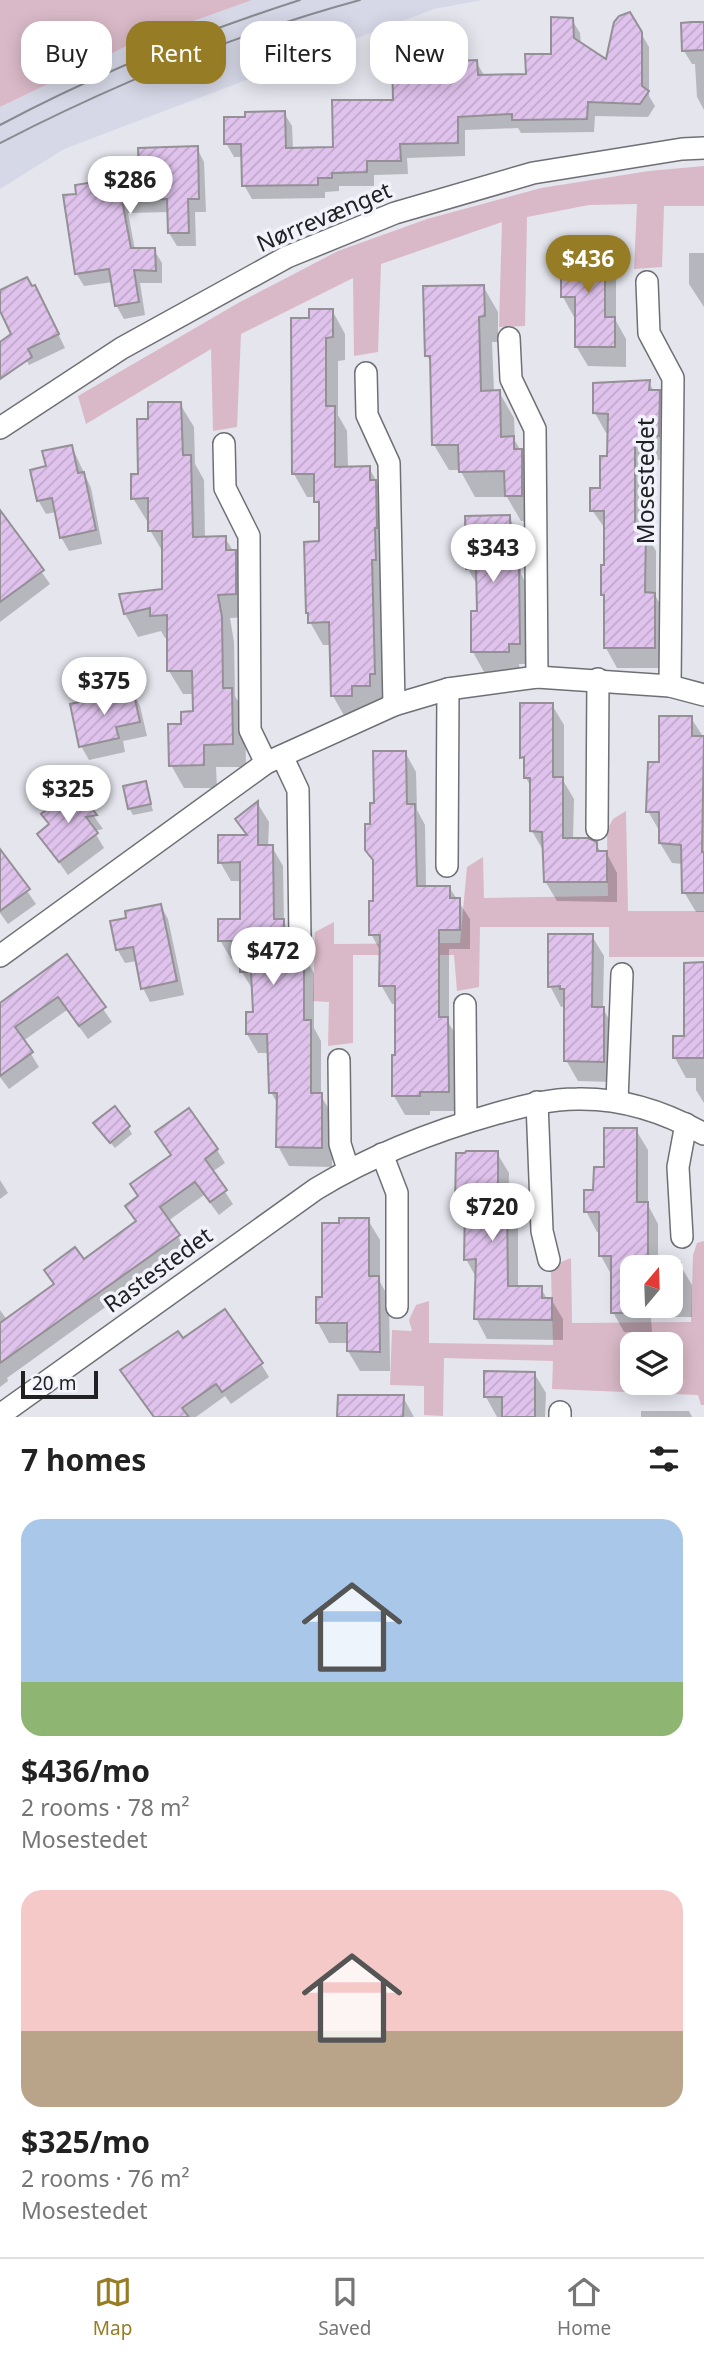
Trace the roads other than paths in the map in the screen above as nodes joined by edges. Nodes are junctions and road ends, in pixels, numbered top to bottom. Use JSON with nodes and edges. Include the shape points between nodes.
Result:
{"nodes":[{"id":1,"x":704,"y":148,"type":"edge"},
{"id":2,"x":647,"y":282,"type":"dead end"},
{"id":3,"x":509,"y":338,"type":"dead end"},
{"id":4,"x":366,"y":373,"type":"dead end"},
{"id":5,"x":0,"y":428,"type":"edge"},
{"id":6,"x":224,"y":444,"type":"dead end"},
{"id":7,"x":537,"y":677,"type":"junction"},
{"id":8,"x":598,"y":679,"type":"junction"},
{"id":9,"x":670,"y":686,"type":"junction"},
{"id":10,"x":448,"y":689,"type":"junction"},
{"id":11,"x":704,"y":695,"type":"edge"},
{"id":12,"x":394,"y":705,"type":"junction"},
{"id":13,"x":274,"y":760,"type":"junction"},
{"id":14,"x":597,"y":829,"type":"dead end"},
{"id":15,"x":447,"y":866,"type":"dead end"},
{"id":16,"x":300,"y":939,"type":"dead end"},
{"id":17,"x":0,"y":956,"type":"edge"},
{"id":18,"x":622,"y":974,"type":"dead end"},
{"id":19,"x":465,"y":1005,"type":"dead end"},
{"id":20,"x":339,"y":1060,"type":"dead end"},
{"id":21,"x":617,"y":1101,"type":"junction"},
{"id":22,"x":537,"y":1102,"type":"junction"},
{"id":23,"x":466,"y":1122,"type":"junction"},
{"id":24,"x":695,"y":1129,"type":"edge"},
{"id":25,"x":382,"y":1154,"type":"junction"},
{"id":26,"x":348,"y":1169,"type":"junction"},
{"id":27,"x":682,"y":1237,"type":"dead end"},
{"id":28,"x":549,"y":1259,"type":"dead end"},
{"id":29,"x":397,"y":1307,"type":"dead end"},
{"id":30,"x":0,"y":1415,"type":"edge"}],
"edges":[{"from":1,"to":5,"type":"street","name":"Nørrevænget","via":[[533,173],[395,213],[287,257],[122,348]]},
{"from":2,"to":9,"type":"street","name":"Mosestedet","via":[[649,333],[673,378]]},
{"from":3,"to":7,"type":"street","via":[[511,379],[534,429]]},
{"from":4,"to":12,"type":"street","via":[[367,415],[389,463]]},
{"from":6,"to":13,"type":"street","via":[[225,488],[249,536],[250,730]]},
{"from":7,"to":8,"type":"street"},
{"from":7,"to":10,"type":"street"},
{"from":8,"to":9,"type":"street"},
{"from":8,"to":14,"type":"street"},
{"from":9,"to":11,"type":"street"},
{"from":10,"to":12,"type":"street"},
{"from":10,"to":15,"type":"street"},
{"from":12,"to":13,"type":"street"},
{"from":13,"to":16,"type":"street","via":[[298,790]]},
{"from":13,"to":17,"type":"street"},
{"from":18,"to":21,"type":"street"},
{"from":19,"to":23,"type":"street"},
{"from":20,"to":26,"type":"street","via":[[340,1144]]},
{"from":21,"to":22,"type":"street","name":"Rastestedet"},
{"from":21,"to":24,"type":"street","name":"Rastestedet"},
{"from":22,"to":23,"type":"street","name":"Rastestedet"},
{"from":22,"to":28,"type":"street","via":[[542,1231]]},
{"from":23,"to":25,"type":"street","name":"Rastestedet"},
{"from":24,"to":27,"type":"street","name":"Rastestedet","via":[[678,1167]]},
{"from":25,"to":26,"type":"street","name":"Rastestedet"},
{"from":25,"to":29,"type":"street","via":[[397,1193]]},
{"from":26,"to":30,"type":"street","name":"Rastestedet"}]}
